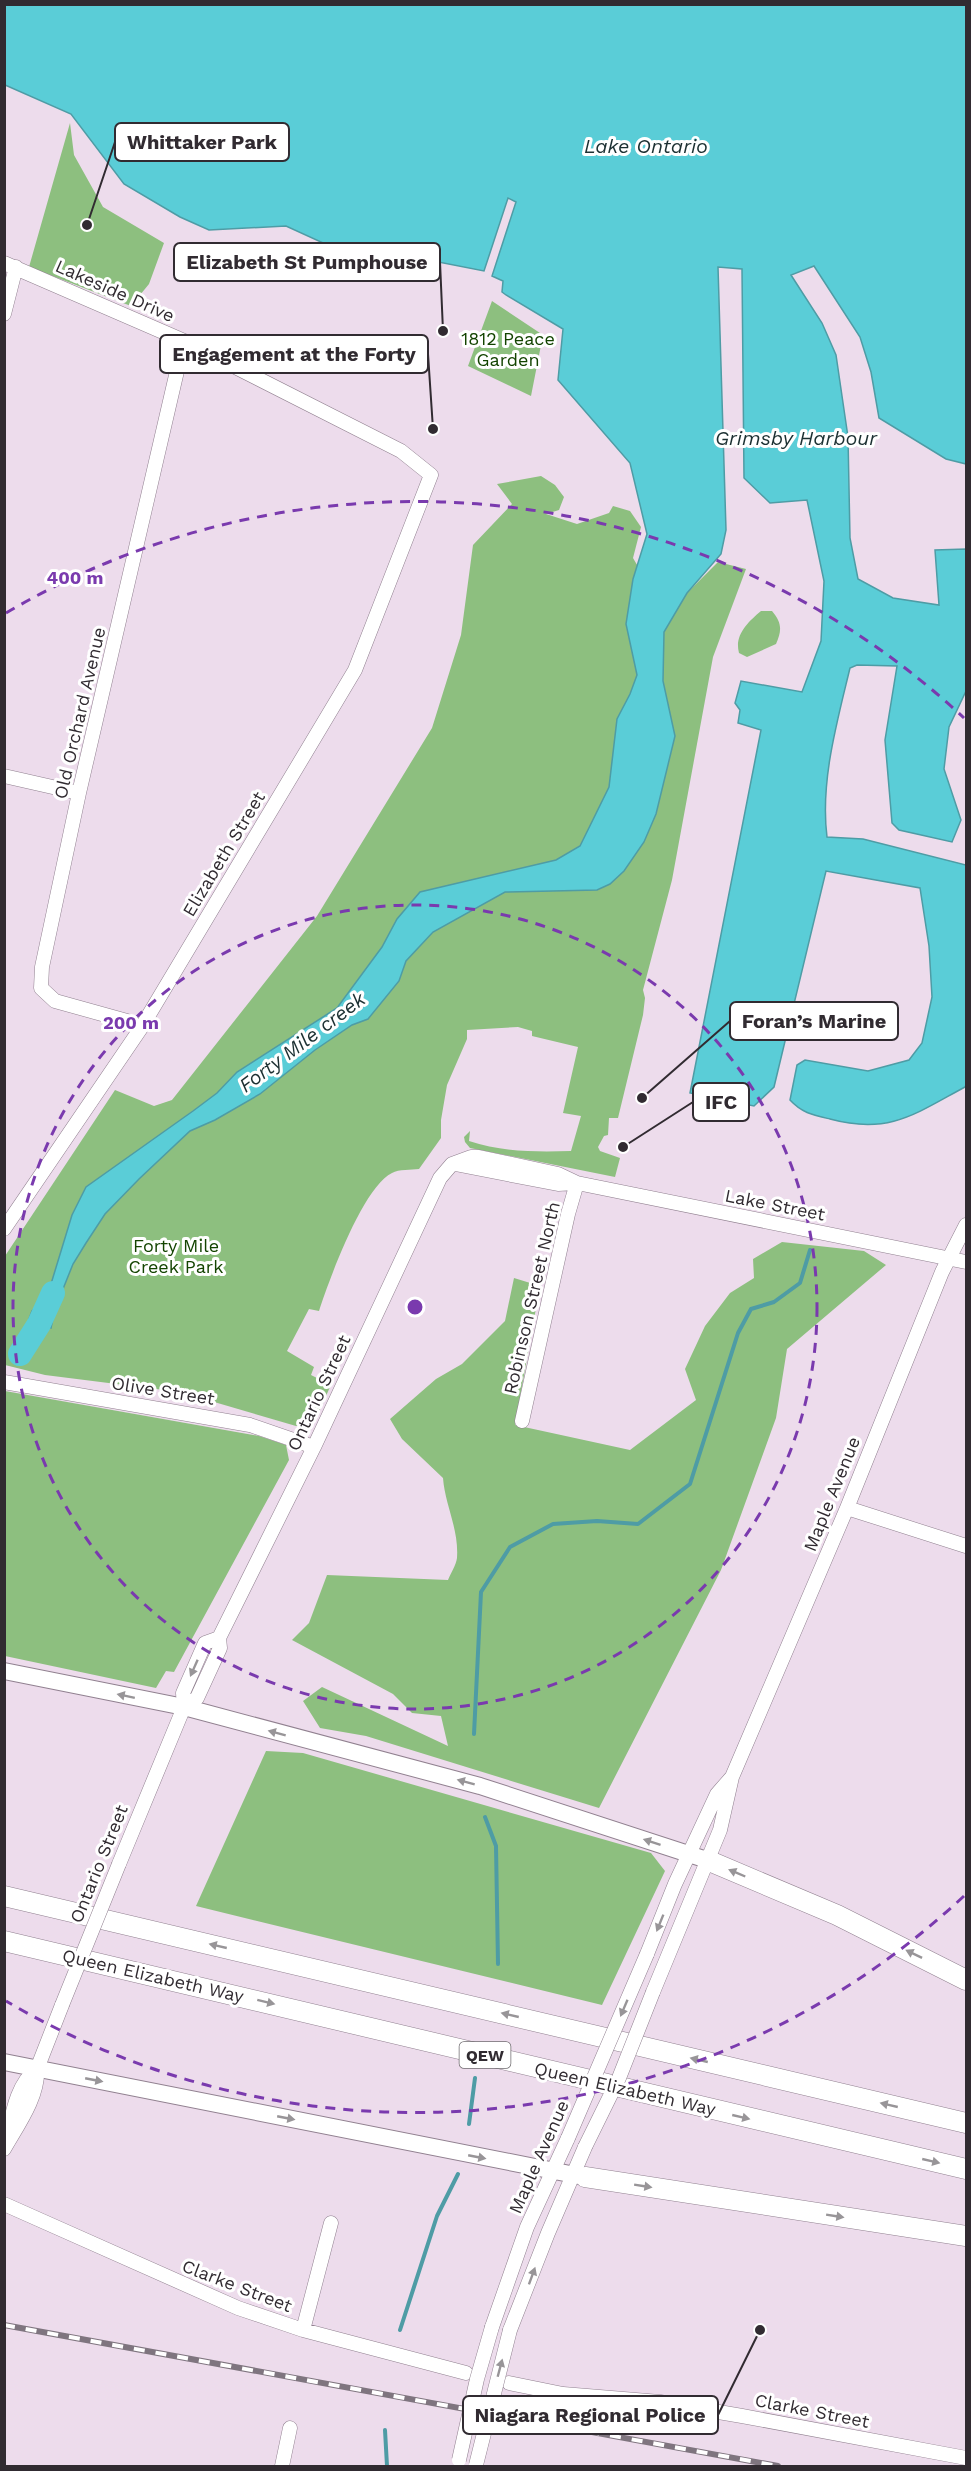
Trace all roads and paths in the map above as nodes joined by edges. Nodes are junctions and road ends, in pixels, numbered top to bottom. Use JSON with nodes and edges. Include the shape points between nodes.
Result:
{"nodes":[{"id":1,"x":10,"y":265,"type":"edge"},
{"id":2,"x":4,"y":314,"type":"edge"},
{"id":3,"x":184,"y":341,"type":"junction"},
{"id":4,"x":431,"y":475,"type":"joint"},
{"id":5,"x":4,"y":776,"type":"edge"},
{"id":6,"x":79,"y":793,"type":"junction"},
{"id":7,"x":141,"y":1029,"type":"junction"},
{"id":8,"x":452,"y":1164,"type":"joint"},
{"id":9,"x":577,"y":1183,"type":"junction"},
{"id":10,"x":966,"y":1225,"type":"edge"},
{"id":11,"x":4,"y":1229,"type":"edge"},
{"id":12,"x":949,"y":1259,"type":"junction"},
{"id":13,"x":966,"y":1262,"type":"edge"},
{"id":14,"x":4,"y":1382,"type":"edge"},
{"id":15,"x":522,"y":1421,"type":"dead end"},
{"id":16,"x":314,"y":1447,"type":"junction"},
{"id":17,"x":847,"y":1508,"type":"junction"},
{"id":18,"x":966,"y":1546,"type":"edge"},
{"id":19,"x":4,"y":1671,"type":"edge"},
{"id":20,"x":184,"y":1707,"type":"junction"},
{"id":21,"x":732,"y":1777,"type":"junction"},
{"id":22,"x":698,"y":1857,"type":"junction"},
{"id":23,"x":4,"y":1896,"type":"edge"},
{"id":24,"x":4,"y":1941,"type":"edge"},
{"id":25,"x":966,"y":1980,"type":"edge"},
{"id":26,"x":4,"y":2062,"type":"edge"},
{"id":27,"x":37,"y":2069,"type":"junction"},
{"id":28,"x":966,"y":2123,"type":"edge"},
{"id":29,"x":5,"y":2148,"type":"edge"},
{"id":30,"x":966,"y":2169,"type":"edge"},
{"id":31,"x":552,"y":2172,"type":"junction"},
{"id":32,"x":579,"y":2176,"type":"junction"},
{"id":33,"x":4,"y":2204,"type":"edge"},
{"id":34,"x":330,"y":2223,"type":"dead end"},
{"id":35,"x":966,"y":2236,"type":"edge"},
{"id":36,"x":303,"y":2330,"type":"junction"},
{"id":37,"x":466,"y":2373,"type":"dead end"},
{"id":38,"x":509,"y":2383,"type":"dead end"},
{"id":39,"x":290,"y":2428,"type":"dead end"},
{"id":40,"x":966,"y":2458,"type":"edge"},
{"id":41,"x":458,"y":2463,"type":"edge"},
{"id":42,"x":282,"y":2466,"type":"edge"},
{"id":43,"x":476,"y":2466,"type":"edge"}],
"edges":[{"from":1,"to":2,"type":"street"},
{"from":1,"to":3,"type":"street","name":"Lakeside Drive"},
{"from":3,"to":4,"type":"street","name":"Lakeside Drive","via":[[401,452]]},
{"from":3,"to":6,"type":"street","name":"Old Orchard Avenue"},
{"from":4,"to":7,"type":"street","name":"Elizabeth Street","via":[[355,670]]},
{"from":5,"to":6,"type":"street"},
{"from":6,"to":7,"type":"street","name":"Old Orchard Avenue","via":[[42,967],[41,988],[55,1000],[127,1021]]},
{"from":7,"to":11,"type":"street","name":"Elizabeth Street"},
{"from":8,"to":9,"type":"street","name":"Lake Street","via":[[479,1157],[558,1174]]},
{"from":8,"to":16,"type":"street","name":"Ontario Street","via":[[440,1178]]},
{"from":9,"to":12,"type":"street","name":"Lake Street"},
{"from":9,"to":15,"type":"street","name":"Robinson Street North"},
{"from":10,"to":12,"type":"street","name":"Maple Avenue"},
{"from":12,"to":13,"type":"street","name":"Lake Street"},
{"from":12,"to":17,"type":"street","name":"Maple Avenue"},
{"from":14,"to":16,"type":"street","name":"Olive Street","via":[[238,1422]]},
{"from":16,"to":20,"type":"street","name":"Ontario Street","via":[[219,1638],[220,1648],[197,1698]]},
{"from":17,"to":18,"type":"street"},
{"from":17,"to":21,"type":"street","name":"Maple Avenue"},
{"from":20,"to":19,"type":"main road","one_way":true},
{"from":22,"to":20,"type":"main road","one_way":true,"via":[[480,1786]]},
{"from":20,"to":27,"type":"street","name":"Ontario Street","bridge":true},
{"from":21,"to":22,"type":"street","name":"Maple Avenue","via":[[717,1794]]},
{"from":21,"to":22,"type":"street","name":"Maple Avenue","via":[[720,1830]]},
{"from":25,"to":22,"type":"highway","one_way":true,"via":[[837,1915]]},
{"from":22,"to":31,"type":"street","name":"Maple Avenue","one_way":true,"bridge":true,"via":[[647,1954]]},
{"from":22,"to":32,"type":"street","name":"Maple Avenue","bridge":true,"via":[[666,1960],[619,2078],[585,2147]]},
{"from":28,"to":23,"type":"highway","number":"QEW","one_way":true},
{"from":24,"to":30,"type":"highway","name":"Queen Elizabeth Way","number":"QEW","one_way":true},
{"from":26,"to":27,"type":"main road"},
{"from":27,"to":29,"type":"street","name":"Ontario Street","via":[[38,2079]]},
{"from":27,"to":31,"type":"main road","one_way":true},
{"from":31,"to":32,"type":"main road"},
{"from":31,"to":41,"type":"street","name":"Maple Avenue","bridge":true,"via":[[527,2227],[492,2327]]},
{"from":32,"to":35,"type":"highway","one_way":true},
{"from":43,"to":32,"type":"street","name":"Maple Avenue","one_way":true,"bridge":true,"via":[[510,2330]]},
{"from":33,"to":36,"type":"street","name":"Clarke Street","via":[[181,2284]]},
{"from":34,"to":36,"type":"street"},
{"from":36,"to":37,"type":"street","name":"Clarke Street"},
{"from":38,"to":40,"type":"street","name":"Clarke Street","via":[[563,2394],[684,2406]]},
{"from":39,"to":42,"type":"street"}]}
